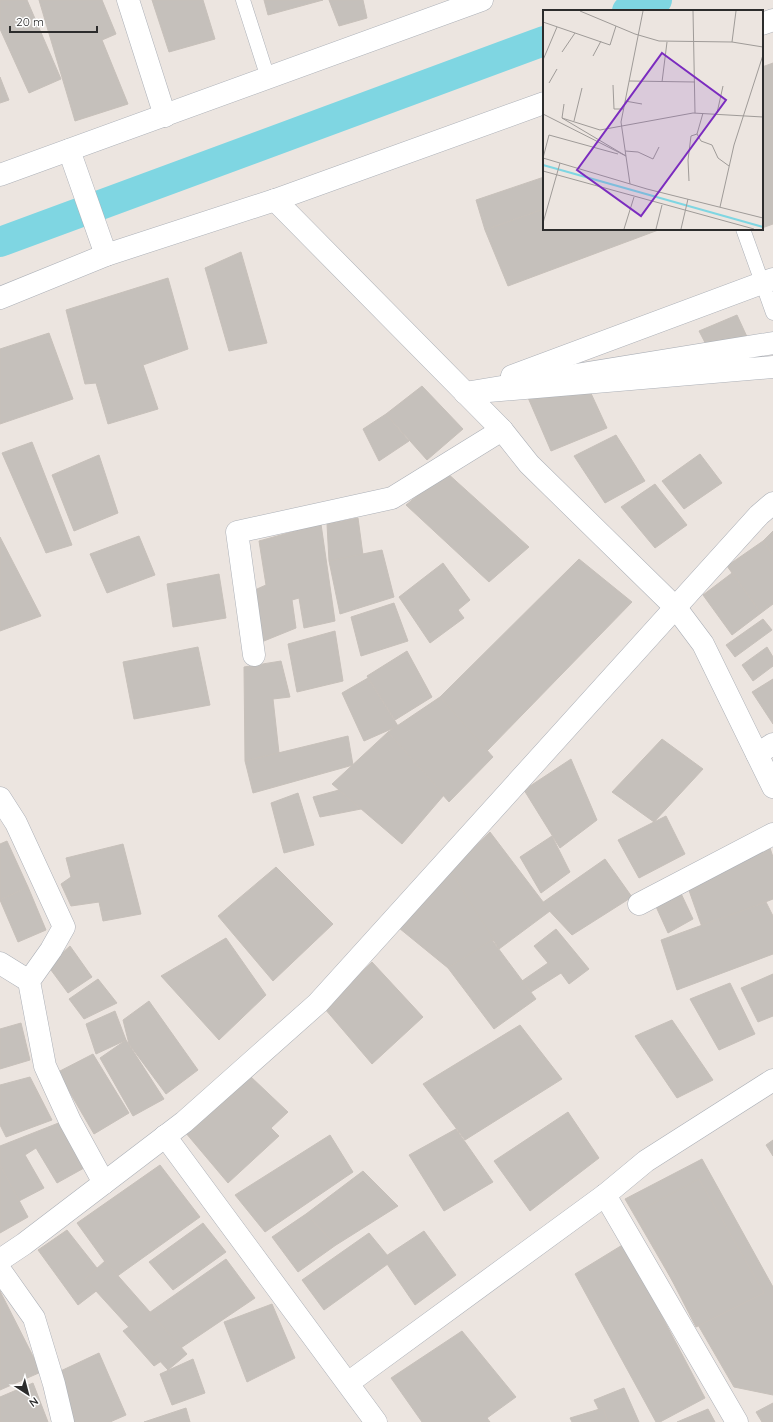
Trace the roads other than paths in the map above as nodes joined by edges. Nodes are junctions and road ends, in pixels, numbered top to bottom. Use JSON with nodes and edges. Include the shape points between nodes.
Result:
{"nodes":[{"id":1,"x":128,"y":0,"type":"edge"},
{"id":2,"x":243,"y":0,"type":"edge"},
{"id":3,"x":482,"y":0,"type":"edge"},
{"id":4,"x":773,"y":20,"type":"edge"},
{"id":5,"x":763,"y":24,"type":"edge"},
{"id":6,"x":268,"y":78,"type":"junction"},
{"id":7,"x":543,"y":103,"type":"edge"},
{"id":8,"x":165,"y":116,"type":"junction"},
{"id":9,"x":69,"y":150,"type":"junction"},
{"id":10,"x":0,"y":175,"type":"edge"},
{"id":11,"x":275,"y":200,"type":"junction"},
{"id":12,"x":743,"y":230,"type":"edge"},
{"id":13,"x":106,"y":255,"type":"junction"},
{"id":14,"x":773,"y":269,"type":"edge"},
{"id":15,"x":766,"y":276,"type":"edge"},
{"id":16,"x":0,"y":298,"type":"edge"},
{"id":17,"x":773,"y":313,"type":"edge"},
{"id":18,"x":773,"y":343,"type":"edge"},
{"id":19,"x":773,"y":367,"type":"edge"},
{"id":20,"x":465,"y":393,"type":"junction"},
{"id":21,"x":502,"y":430,"type":"junction"},
{"id":22,"x":773,"y":503,"type":"edge"},
{"id":23,"x":676,"y":608,"type":"junction"},
{"id":24,"x":254,"y":655,"type":"dead end"},
{"id":25,"x":765,"y":749,"type":"edge"},
{"id":26,"x":773,"y":788,"type":"edge"},
{"id":27,"x":0,"y":798,"type":"edge"},
{"id":28,"x":773,"y":834,"type":"edge"},
{"id":29,"x":639,"y":904,"type":"dead end"},
{"id":30,"x":0,"y":963,"type":"edge"},
{"id":31,"x":29,"y":981,"type":"junction"},
{"id":32,"x":773,"y":1080,"type":"edge"},
{"id":33,"x":166,"y":1136,"type":"junction"},
{"id":34,"x":104,"y":1183,"type":"junction"},
{"id":35,"x":605,"y":1195,"type":"junction"},
{"id":36,"x":0,"y":1260,"type":"edge"},
{"id":37,"x":0,"y":1270,"type":"edge"},
{"id":38,"x":348,"y":1383,"type":"junction"},
{"id":39,"x":63,"y":1422,"type":"edge"},
{"id":40,"x":376,"y":1422,"type":"edge"},
{"id":41,"x":737,"y":1422,"type":"edge"}],
"edges":[{"from":1,"to":8,"type":"street"},
{"from":2,"to":6,"type":"lane"},
{"from":3,"to":6,"type":"street"},
{"from":4,"to":5,"type":"street"},
{"from":6,"to":8,"type":"street"},
{"from":7,"to":11,"type":"street"},
{"from":8,"to":9,"type":"street"},
{"from":9,"to":10,"type":"street"},
{"from":9,"to":13,"type":"street"},
{"from":11,"to":13,"type":"street"},
{"from":11,"to":20,"type":"street"},
{"from":12,"to":15,"type":"lane"},
{"from":13,"to":16,"type":"street"},
{"from":14,"to":15,"type":"lane"},
{"from":15,"to":17,"type":"lane"},
{"from":15,"to":20,"type":"street"},
{"from":18,"to":20,"type":"street"},
{"from":19,"to":20,"type":"street"},
{"from":20,"to":21,"type":"street"},
{"from":21,"to":23,"type":"street","via":[[529,464]]},
{"from":21,"to":24,"type":"street","via":[[392,498],[237,532]]},
{"from":22,"to":23,"type":"street","via":[[759,515]]},
{"from":23,"to":25,"type":"street","via":[[703,644]]},
{"from":23,"to":33,"type":"street","via":[[318,1003]]},
{"from":25,"to":26,"type":"street"},
{"from":27,"to":31,"type":"street","via":[[16,824],[64,927]]},
{"from":28,"to":29,"type":"street"},
{"from":30,"to":31,"type":"street"},
{"from":31,"to":34,"type":"street","via":[[45,1066],[70,1121]]},
{"from":32,"to":35,"type":"street","via":[[646,1161]]},
{"from":33,"to":34,"type":"street"},
{"from":33,"to":38,"type":"street"},
{"from":34,"to":36,"type":"street"},
{"from":35,"to":38,"type":"street"},
{"from":35,"to":41,"type":"street"},
{"from":37,"to":39,"type":"street","via":[[34,1318]]},
{"from":38,"to":40,"type":"street"}]}
